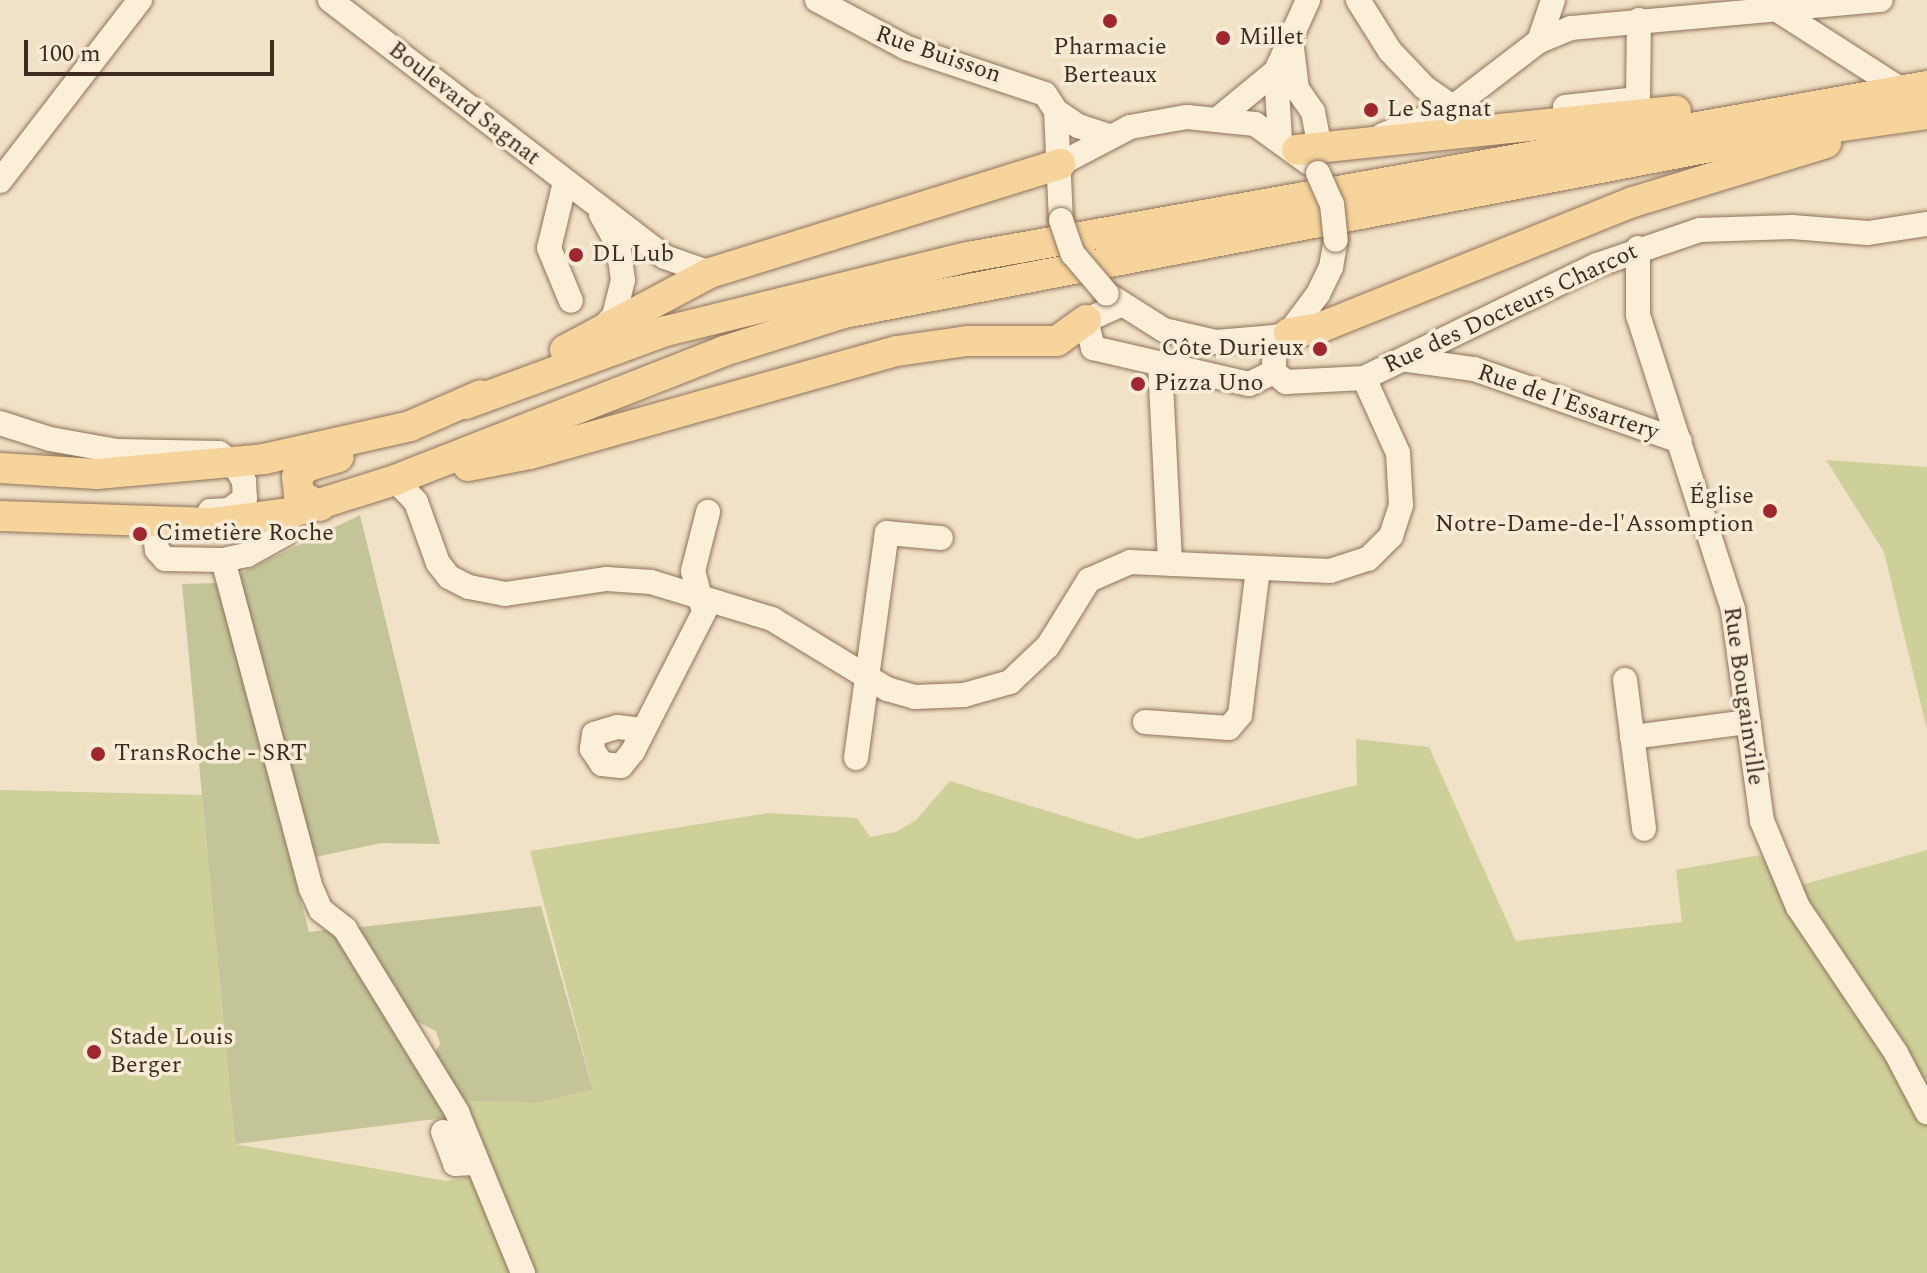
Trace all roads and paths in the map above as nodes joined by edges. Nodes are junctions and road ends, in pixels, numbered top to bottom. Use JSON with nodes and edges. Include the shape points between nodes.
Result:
{"nodes":[{"id":1,"x":140,"y":0,"type":"edge"},
{"id":2,"x":330,"y":0,"type":"edge"},
{"id":3,"x":817,"y":0,"type":"edge"},
{"id":4,"x":1308,"y":0,"type":"edge"},
{"id":5,"x":1358,"y":0,"type":"edge"},
{"id":6,"x":1553,"y":0,"type":"edge"},
{"id":7,"x":1881,"y":0,"type":"edge"},
{"id":8,"x":1765,"y":3,"type":"edge"},
{"id":9,"x":1639,"y":20,"type":"junction"},
{"id":10,"x":1291,"y":38,"type":"junction"},
{"id":11,"x":1539,"y":41,"type":"junction"},
{"id":12,"x":1276,"y":71,"type":"junction"},
{"id":13,"x":1914,"y":88,"type":"edge"},
{"id":14,"x":1453,"y":107,"type":"junction"},
{"id":15,"x":1565,"y":107,"type":"dead end"},
{"id":16,"x":1056,"y":111,"type":"junction"},
{"id":17,"x":1922,"y":115,"type":"edge"},
{"id":18,"x":1219,"y":118,"type":"junction"},
{"id":19,"x":1108,"y":136,"type":"junction"},
{"id":20,"x":1369,"y":140,"type":"junction"},
{"id":21,"x":1304,"y":153,"type":"junction"},
{"id":22,"x":1060,"y":164,"type":"junction"},
{"id":23,"x":0,"y":181,"type":"edge"},
{"id":24,"x":565,"y":182,"type":"junction"},
{"id":25,"x":598,"y":208,"type":"junction"},
{"id":26,"x":1927,"y":224,"type":"edge"},
{"id":27,"x":1638,"y":248,"type":"junction"},
{"id":28,"x":710,"y":273,"type":"junction"},
{"id":29,"x":1113,"y":300,"type":"junction"},
{"id":30,"x":571,"y":301,"type":"dead end"},
{"id":31,"x":1086,"y":320,"type":"junction"},
{"id":32,"x":598,"y":333,"type":"junction"},
{"id":33,"x":1282,"y":335,"type":"junction"},
{"id":34,"x":1408,"y":360,"type":"junction"},
{"id":35,"x":1160,"y":364,"type":"junction"},
{"id":36,"x":1280,"y":377,"type":"junction"},
{"id":37,"x":1364,"y":378,"type":"junction"},
{"id":38,"x":461,"y":406,"type":"junction"},
{"id":39,"x":0,"y":423,"type":"edge"},
{"id":40,"x":1680,"y":441,"type":"junction"},
{"id":41,"x":226,"y":459,"type":"junction"},
{"id":42,"x":0,"y":468,"type":"edge"},
{"id":43,"x":395,"y":480,"type":"junction"},
{"id":44,"x":0,"y":503,"type":"edge"},
{"id":45,"x":320,"y":506,"type":"junction"},
{"id":46,"x":708,"y":512,"type":"dead end"},
{"id":47,"x":290,"y":513,"type":"junction"},
{"id":48,"x":0,"y":516,"type":"edge"},
{"id":49,"x":154,"y":523,"type":"junction"},
{"id":50,"x":941,"y":538,"type":"dead end"},
{"id":51,"x":223,"y":560,"type":"junction"},
{"id":52,"x":1170,"y":564,"type":"junction"},
{"id":53,"x":1258,"y":569,"type":"junction"},
{"id":54,"x":698,"y":593,"type":"junction"},
{"id":55,"x":867,"y":677,"type":"junction"},
{"id":56,"x":1625,"y":680,"type":"dead end"},
{"id":57,"x":1145,"y":722,"type":"dead end"},
{"id":58,"x":1748,"y":722,"type":"junction"},
{"id":59,"x":642,"y":730,"type":"dead end"},
{"id":60,"x":1632,"y":737,"type":"junction"},
{"id":61,"x":856,"y":758,"type":"dead end"},
{"id":62,"x":1644,"y":829,"type":"dead end"},
{"id":63,"x":1927,"y":1112,"type":"edge"},
{"id":64,"x":443,"y":1132,"type":"dead end"},
{"id":65,"x":475,"y":1163,"type":"junction"},
{"id":66,"x":523,"y":1273,"type":"edge"}],
"edges":[{"from":1,"to":23,"type":"street"},
{"from":2,"to":24,"type":"street","name":"Boulevard Sagnat"},
{"from":3,"to":16,"type":"street","name":"Rue Buisson","via":[[907,48],[1045,94]]},
{"from":4,"to":10,"type":"street"},
{"from":5,"to":14,"type":"street","via":[[1390,51],[1424,87]]},
{"from":6,"to":11,"type":"street"},
{"from":7,"to":8,"type":"street"},
{"from":8,"to":9,"type":"street"},
{"from":8,"to":13,"type":"street"},
{"from":9,"to":11,"type":"street","via":[[1571,28]]},
{"from":9,"to":15,"type":"street","via":[[1638,99]]},
{"from":10,"to":12,"type":"street"},
{"from":10,"to":21,"type":"street","via":[[1297,89],[1313,112]]},
{"from":11,"to":14,"type":"street"},
{"from":12,"to":18,"type":"street"},
{"from":12,"to":21,"type":"street"},
{"from":13,"to":20,"type":"main road"},
{"from":13,"to":38,"type":"main road","via":[[968,257],[666,331]]},
{"from":14,"to":20,"type":"street"},
{"from":16,"to":19,"type":"street","name":"Rue Buisson","via":[[1091,133]]},
{"from":16,"to":22,"type":"street"},
{"from":17,"to":33,"type":"main road","via":[[1633,202],[1319,328]]},
{"from":17,"to":43,"type":"main road","via":[[1757,138],[844,313],[724,351]]},
{"from":18,"to":19,"type":"street","via":[[1156,121]]},
{"from":18,"to":21,"type":"street","via":[[1255,124]]},
{"from":19,"to":22,"type":"street"},
{"from":20,"to":21,"type":"main road"},
{"from":21,"to":33,"type":"street","bridge":true,"via":[[1332,204],[1336,240],[1318,294]]},
{"from":22,"to":28,"type":"main road"},
{"from":22,"to":29,"type":"street","bridge":true,"via":[[1061,220],[1073,254]]},
{"from":24,"to":25,"type":"street","name":"Boulevard Sagnat"},
{"from":24,"to":30,"type":"street","via":[[549,248]]},
{"from":25,"to":28,"type":"street","name":"Boulevard Sagnat","via":[[665,257]]},
{"from":25,"to":32,"type":"street","via":[[618,245],[623,280],[614,316]]},
{"from":26,"to":27,"type":"street","name":"Rue des Docteurs Charcot","via":[[1868,233],[1721,227]]},
{"from":27,"to":34,"type":"street","name":"Rue des Docteurs Charcot"},
{"from":27,"to":40,"type":"street","name":"Rue Bougainville","via":[[1638,315]]},
{"from":28,"to":32,"type":"main road"},
{"from":29,"to":31,"type":"street"},
{"from":29,"to":33,"type":"street","via":[[1164,330],[1216,342]]},
{"from":31,"to":35,"type":"street","name":"Rue des Docteurs Charcot","via":[[1093,348]]},
{"from":31,"to":43,"type":"main road","via":[[1057,341],[967,341],[897,351],[530,454]]},
{"from":32,"to":38,"type":"main road"},
{"from":33,"to":36,"type":"street"},
{"from":34,"to":37,"type":"street","name":"Rue des Docteurs Charcot"},
{"from":34,"to":40,"type":"street","name":"Rue de l'Essartery","via":[[1474,369]]},
{"from":35,"to":36,"type":"street","name":"Rue des Docteurs Charcot","via":[[1249,384]]},
{"from":35,"to":52,"type":"street"},
{"from":36,"to":37,"type":"street","name":"Rue des Docteurs Charcot"},
{"from":37,"to":53,"type":"street","via":[[1374,424],[1398,453],[1400,492],[1391,536],[1368,559],[1330,571]]},
{"from":38,"to":41,"type":"main road","via":[[410,426]]},
{"from":38,"to":45,"type":"main road","via":[[414,436],[306,467],[297,477],[299,495]]},
{"from":39,"to":41,"type":"street","via":[[117,451]]},
{"from":40,"to":58,"type":"street","name":"Rue Bougainville","via":[[1733,609]]},
{"from":41,"to":42,"type":"main road","via":[[97,474]]},
{"from":41,"to":44,"type":"street","via":[[244,481],[245,498],[229,510]]},
{"from":43,"to":45,"type":"main road"},
{"from":43,"to":54,"type":"street","via":[[416,502],[438,563],[449,577],[469,587],[505,594],[607,579]]},
{"from":45,"to":47,"type":"main road"},
{"from":46,"to":54,"type":"street","via":[[693,571]]},
{"from":47,"to":49,"type":"main road","via":[[213,523]]},
{"from":47,"to":51,"type":"street","via":[[285,534],[247,555]]},
{"from":48,"to":49,"type":"main road"},
{"from":49,"to":51,"type":"street","via":[[157,550],[165,559]]},
{"from":50,"to":55,"type":"street","via":[[887,533]]},
{"from":51,"to":65,"type":"street","via":[[311,888],[321,910],[345,929],[441,1085]]},
{"from":52,"to":53,"type":"street"},
{"from":52,"to":55,"type":"street","via":[[1130,562],[1089,580],[1048,646],[1010,682],[964,695],[915,697]]},
{"from":53,"to":57,"type":"street","via":[[1240,715],[1229,728]]},
{"from":54,"to":55,"type":"street","via":[[772,619]]},
{"from":54,"to":59,"type":"street","via":[[704,612]]},
{"from":55,"to":61,"type":"street"},
{"from":56,"to":60,"type":"street"},
{"from":58,"to":60,"type":"street"},
{"from":58,"to":63,"type":"street","name":"Rue Bougainville","via":[[1762,821],[1787,886],[1896,1053]]},
{"from":60,"to":62,"type":"street"},
{"from":64,"to":65,"type":"street","via":[[455,1164]]},
{"from":65,"to":66,"type":"street"}]}
